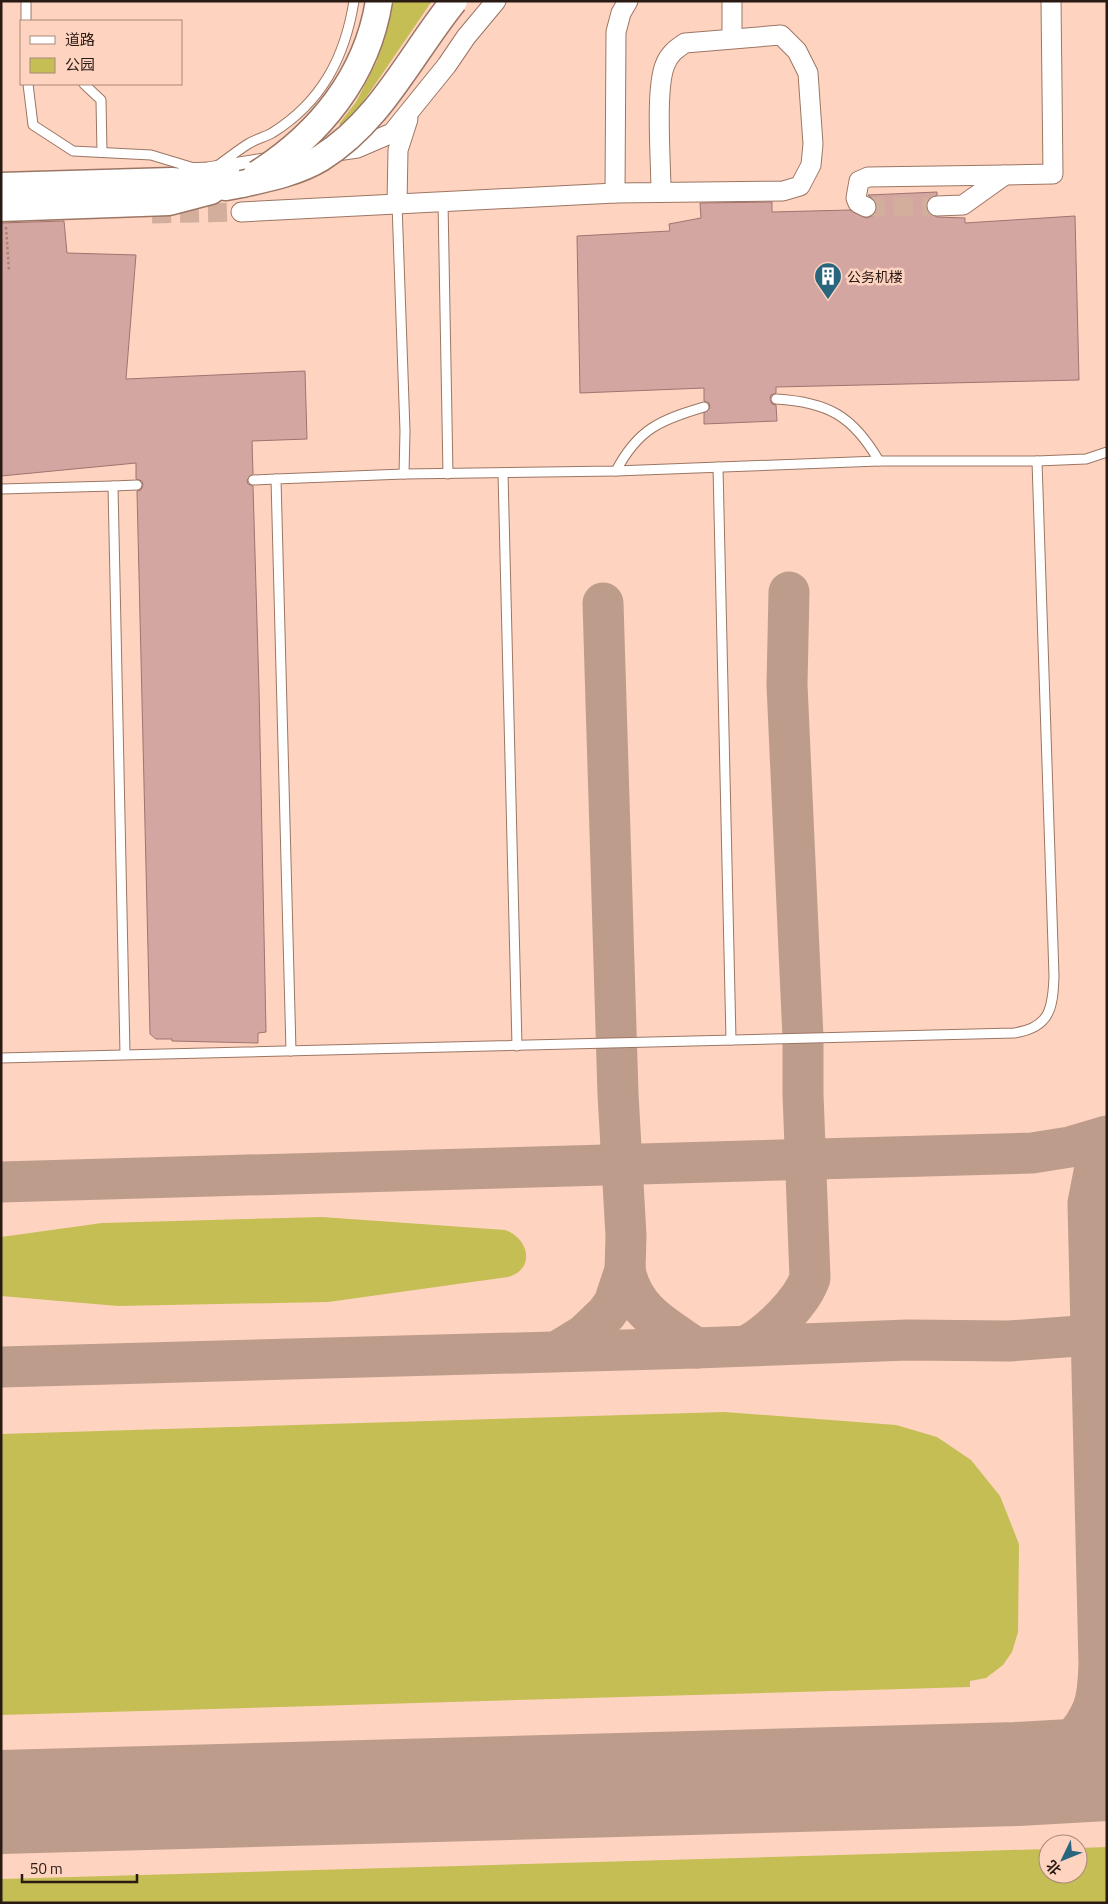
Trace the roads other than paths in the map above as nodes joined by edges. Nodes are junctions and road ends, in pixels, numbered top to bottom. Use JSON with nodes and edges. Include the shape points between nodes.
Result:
{"nodes":[{"id":1,"x":26,"y":1,"type":"edge"},
{"id":2,"x":354,"y":1,"type":"edge"},
{"id":3,"x":379,"y":1,"type":"edge"},
{"id":4,"x":454,"y":1,"type":"edge"},
{"id":5,"x":496,"y":1,"type":"edge"},
{"id":6,"x":628,"y":1,"type":"edge"},
{"id":7,"x":732,"y":1,"type":"edge"},
{"id":8,"x":1051,"y":1,"type":"edge"},
{"id":9,"x":26,"y":20,"type":"edge"},
{"id":10,"x":732,"y":37,"type":"junction"},
{"id":11,"x":28,"y":85,"type":"edge"},
{"id":12,"x":85,"y":85,"type":"edge"},
{"id":13,"x":414,"y":108,"type":"junction"},
{"id":14,"x":102,"y":152,"type":"junction"},
{"id":15,"x":1004,"y":175,"type":"junction"},
{"id":16,"x":1,"y":181,"type":"edge"},
{"id":17,"x":225,"y":181,"type":"junction"},
{"id":18,"x":661,"y":192,"type":"junction"},
{"id":19,"x":615,"y":193,"type":"junction"},
{"id":20,"x":2,"y":200,"type":"edge"},
{"id":21,"x":443,"y":202,"type":"junction"},
{"id":22,"x":397,"y":204,"type":"junction"},
{"id":23,"x":937,"y":206,"type":"tunnel mouth"},
{"id":24,"x":866,"y":207,"type":"dead end"},
{"id":25,"x":241,"y":212,"type":"tunnel mouth"},
{"id":26,"x":776,"y":399,"type":"dead end"},
{"id":27,"x":704,"y":408,"type":"dead end"},
{"id":28,"x":1107,"y":452,"type":"edge"},
{"id":29,"x":879,"y":461,"type":"junction"},
{"id":30,"x":1037,"y":461,"type":"junction"},
{"id":31,"x":718,"y":467,"type":"junction"},
{"id":32,"x":616,"y":471,"type":"junction"},
{"id":33,"x":503,"y":473,"type":"junction"},
{"id":34,"x":404,"y":474,"type":"junction"},
{"id":35,"x":448,"y":474,"type":"junction"},
{"id":36,"x":276,"y":479,"type":"junction"},
{"id":37,"x":253,"y":480,"type":"dead end"},
{"id":38,"x":136,"y":485,"type":"dead end"},
{"id":39,"x":114,"y":486,"type":"junction"},
{"id":40,"x":1,"y":489,"type":"edge"},
{"id":41,"x":731,"y":1040,"type":"junction"},
{"id":42,"x":517,"y":1046,"type":"junction"},
{"id":43,"x":291,"y":1051,"type":"junction"},
{"id":44,"x":125,"y":1054,"type":"junction"},
{"id":45,"x":1,"y":1058,"type":"edge"}],
"edges":[{"from":1,"to":9,"type":"lane"},
{"from":2,"to":17,"type":"lane","via":[[350,28],[340,57],[326,81],[289,121],[249,143]]},
{"from":3,"to":17,"type":"main road","bridge":true,"via":[[362,60],[334,108],[287,152]]},
{"from":4,"to":17,"type":"main road","bridge":true,"via":[[376,109],[341,144],[301,167]]},
{"from":5,"to":13,"type":"street","via":[[466,36]]},
{"from":6,"to":19,"type":"street","via":[[616,32]]},
{"from":7,"to":10,"type":"street"},
{"from":8,"to":15,"type":"street","via":[[1053,174]]},
{"from":10,"to":18,"type":"street","via":[[685,42],[672,52],[664,65],[660,84]]},
{"from":10,"to":18,"type":"street","via":[[780,35],[806,65],[813,144],[807,176],[800,186],[783,191]]},
{"from":11,"to":14,"type":"lane","via":[[34,125],[73,150]]},
{"from":12,"to":14,"type":"lane","via":[[101,100]]},
{"from":13,"to":17,"type":"street","via":[[392,133],[356,148]]},
{"from":13,"to":22,"type":"street","via":[[398,150]]},
{"from":14,"to":17,"type":"lane","via":[[151,154]]},
{"from":15,"to":23,"type":"street","via":[[963,205]]},
{"from":15,"to":24,"type":"street","via":[[862,178],[856,185],[856,198]]},
{"from":16,"to":17,"type":"street"},
{"from":17,"to":20,"type":"main road","via":[[172,181]]},
{"from":18,"to":19,"type":"street"},
{"from":19,"to":21,"type":"street"},
{"from":21,"to":22,"type":"street"},
{"from":21,"to":35,"type":"lane"},
{"from":22,"to":25,"type":"street"},
{"from":22,"to":34,"type":"lane"},
{"from":26,"to":29,"type":"lane","via":[[814,404],[835,412],[853,425]]},
{"from":27,"to":32,"type":"lane","via":[[657,424],[640,437]]},
{"from":28,"to":30,"type":"lane","via":[[1086,459]]},
{"from":29,"to":30,"type":"lane"},
{"from":29,"to":31,"type":"lane"},
{"from":30,"to":41,"type":"lane","via":[[1054,976],[1050,1012],[1036,1026],[1014,1033]]},
{"from":31,"to":32,"type":"lane"},
{"from":31,"to":41,"type":"lane"},
{"from":32,"to":33,"type":"lane"},
{"from":33,"to":35,"type":"lane"},
{"from":33,"to":42,"type":"lane"},
{"from":34,"to":35,"type":"lane"},
{"from":34,"to":36,"type":"lane"},
{"from":36,"to":37,"type":"lane"},
{"from":36,"to":43,"type":"lane"},
{"from":38,"to":39,"type":"lane"},
{"from":39,"to":40,"type":"lane"},
{"from":39,"to":44,"type":"lane"},
{"from":41,"to":42,"type":"lane"},
{"from":42,"to":43,"type":"lane"},
{"from":43,"to":44,"type":"lane"},
{"from":44,"to":45,"type":"lane"}]}
